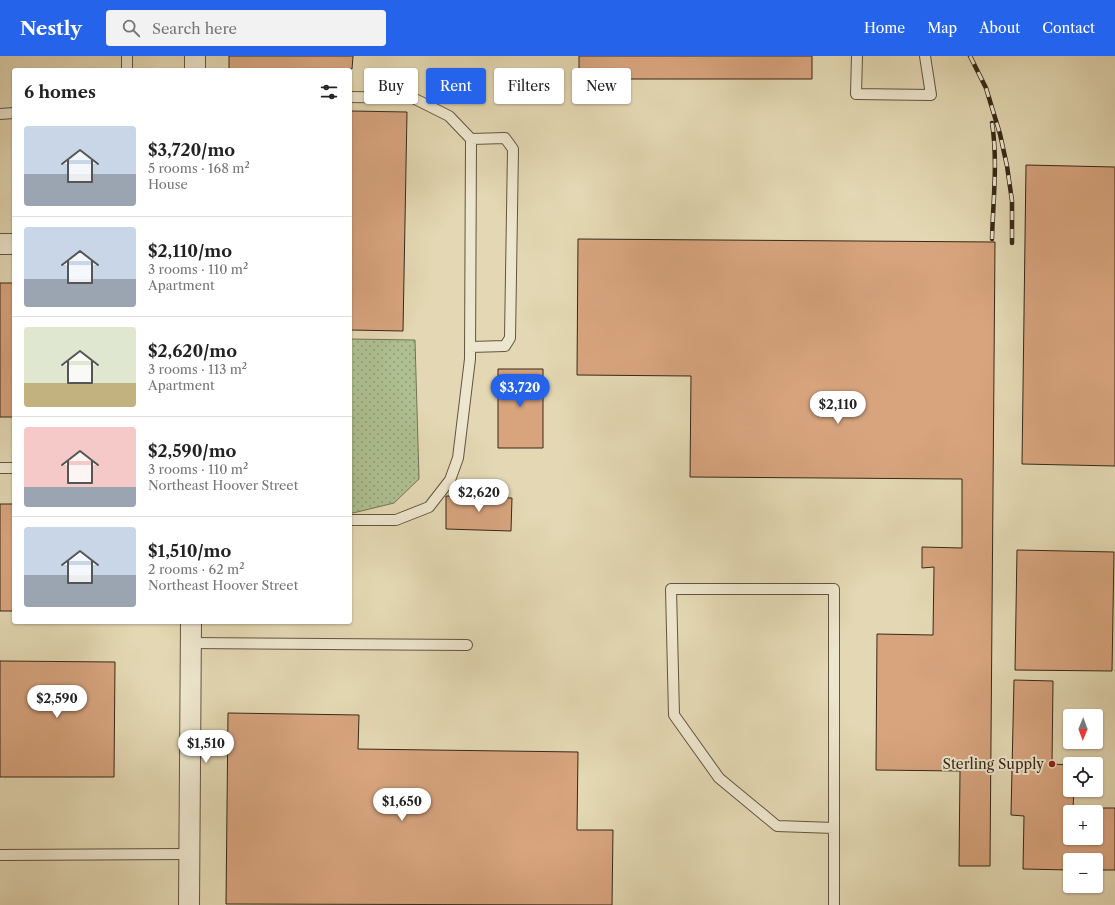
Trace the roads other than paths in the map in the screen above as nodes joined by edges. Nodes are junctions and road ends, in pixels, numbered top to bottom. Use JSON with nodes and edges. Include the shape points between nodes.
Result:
{"nodes":[{"id":1,"x":127,"y":56,"type":"edge"},
{"id":2,"x":195,"y":56,"type":"edge"},
{"id":3,"x":857,"y":56,"type":"edge"},
{"id":4,"x":926,"y":56,"type":"edge"},
{"id":5,"x":127,"y":68,"type":"edge"},
{"id":6,"x":195,"y":68,"type":"edge"},
{"id":7,"x":352,"y":97,"type":"edge"},
{"id":8,"x":12,"y":113,"type":"edge"},
{"id":9,"x":0,"y":114,"type":"edge"},
{"id":10,"x":471,"y":139,"type":"junction"},
{"id":11,"x":0,"y":244,"type":"edge"},
{"id":12,"x":12,"y":244,"type":"edge"},
{"id":13,"x":470,"y":347,"type":"junction"},
{"id":14,"x":0,"y":468,"type":"edge"},
{"id":15,"x":12,"y":468,"type":"edge"},
{"id":16,"x":352,"y":520,"type":"edge"},
{"id":17,"x":191,"y":624,"type":"edge"},
{"id":18,"x":191,"y":643,"type":"junction"},
{"id":19,"x":467,"y":646,"type":"dead end"},
{"id":20,"x":834,"y":828,"type":"junction"},
{"id":21,"x":189,"y":854,"type":"junction"},
{"id":22,"x":0,"y":855,"type":"edge"},
{"id":23,"x":189,"y":905,"type":"edge"},
{"id":24,"x":834,"y":905,"type":"edge"}],
"edges":[{"from":1,"to":5,"type":"lane"},
{"from":2,"to":6,"type":"street"},
{"from":3,"to":4,"type":"lane","via":[[856,94],[931,95]]},
{"from":7,"to":10,"type":"lane","via":[[413,98],[449,116]]},
{"from":8,"to":9,"type":"lane"},
{"from":10,"to":13,"type":"lane"},
{"from":10,"to":13,"type":"lane","via":[[505,138],[513,149],[510,338],[505,346]]},
{"from":11,"to":12,"type":"street"},
{"from":13,"to":16,"type":"lane","via":[[458,458],[450,480],[429,507],[396,520]]},
{"from":14,"to":15,"type":"lane"},
{"from":17,"to":18,"type":"street"},
{"from":18,"to":19,"type":"lane"},
{"from":18,"to":21,"type":"street"},
{"from":20,"to":20,"type":"lane","via":[[834,589],[671,589],[674,715],[719,778],[777,826]]},
{"from":20,"to":24,"type":"lane"},
{"from":21,"to":22,"type":"lane"},
{"from":21,"to":23,"type":"street"}]}
